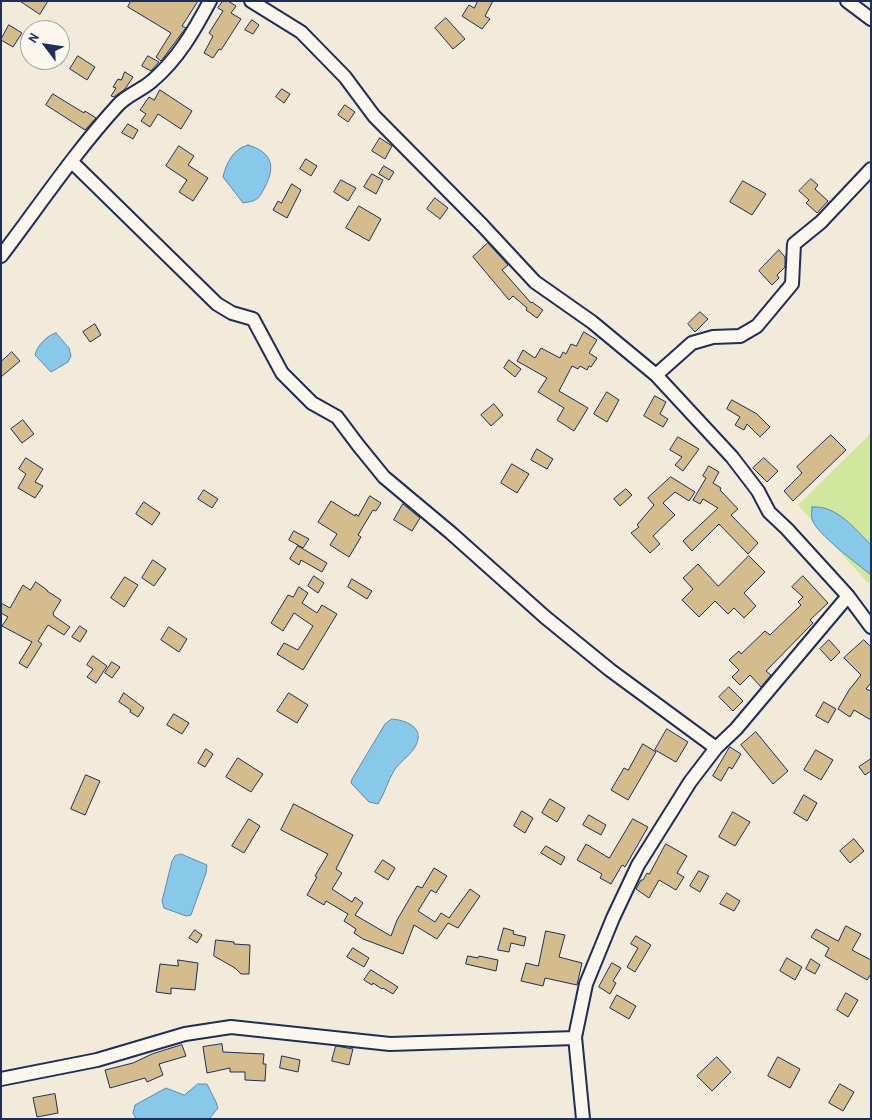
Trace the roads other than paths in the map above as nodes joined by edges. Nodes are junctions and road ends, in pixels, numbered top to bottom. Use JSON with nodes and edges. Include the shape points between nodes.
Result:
{"nodes":[{"id":1,"x":210,"y":1,"type":"edge"},
{"id":2,"x":251,"y":1,"type":"edge"},
{"id":3,"x":847,"y":1,"type":"edge"},
{"id":4,"x":871,"y":18,"type":"edge"},
{"id":5,"x":72,"y":162,"type":"junction"},
{"id":6,"x":871,"y":169,"type":"edge"},
{"id":7,"x":1,"y":256,"type":"edge"},
{"id":8,"x":656,"y":375,"type":"junction"},
{"id":9,"x":848,"y":596,"type":"junction"},
{"id":10,"x":871,"y":627,"type":"edge"},
{"id":11,"x":716,"y":748,"type":"junction"},
{"id":12,"x":575,"y":1038,"type":"junction"},
{"id":13,"x":1,"y":1079,"type":"edge"},
{"id":14,"x":583,"y":1119,"type":"edge"}],
"edges":[{"from":1,"to":5,"type":"street","via":[[181,51],[150,82],[120,103]]},
{"from":2,"to":8,"type":"street","via":[[301,32],[345,77],[374,116],[535,282],[592,322]]},
{"from":3,"to":4,"type":"street"},
{"from":5,"to":7,"type":"street"},
{"from":5,"to":11,"type":"street","via":[[217,304],[232,313],[253,319],[282,373],[312,403],[337,417],[384,477],[544,617]]},
{"from":6,"to":8,"type":"street","via":[[821,222],[794,244],[792,284],[757,326],[740,336],[713,337],[692,343]]},
{"from":8,"to":9,"type":"street","via":[[732,457],[758,491],[769,512]]},
{"from":9,"to":10,"type":"street"},
{"from":9,"to":11,"type":"street","via":[[736,729]]},
{"from":11,"to":12,"type":"street","via":[[690,782],[638,865],[586,984]]},
{"from":12,"to":13,"type":"street","via":[[390,1044],[231,1027],[185,1034],[97,1060]]},
{"from":12,"to":14,"type":"street"}]}
